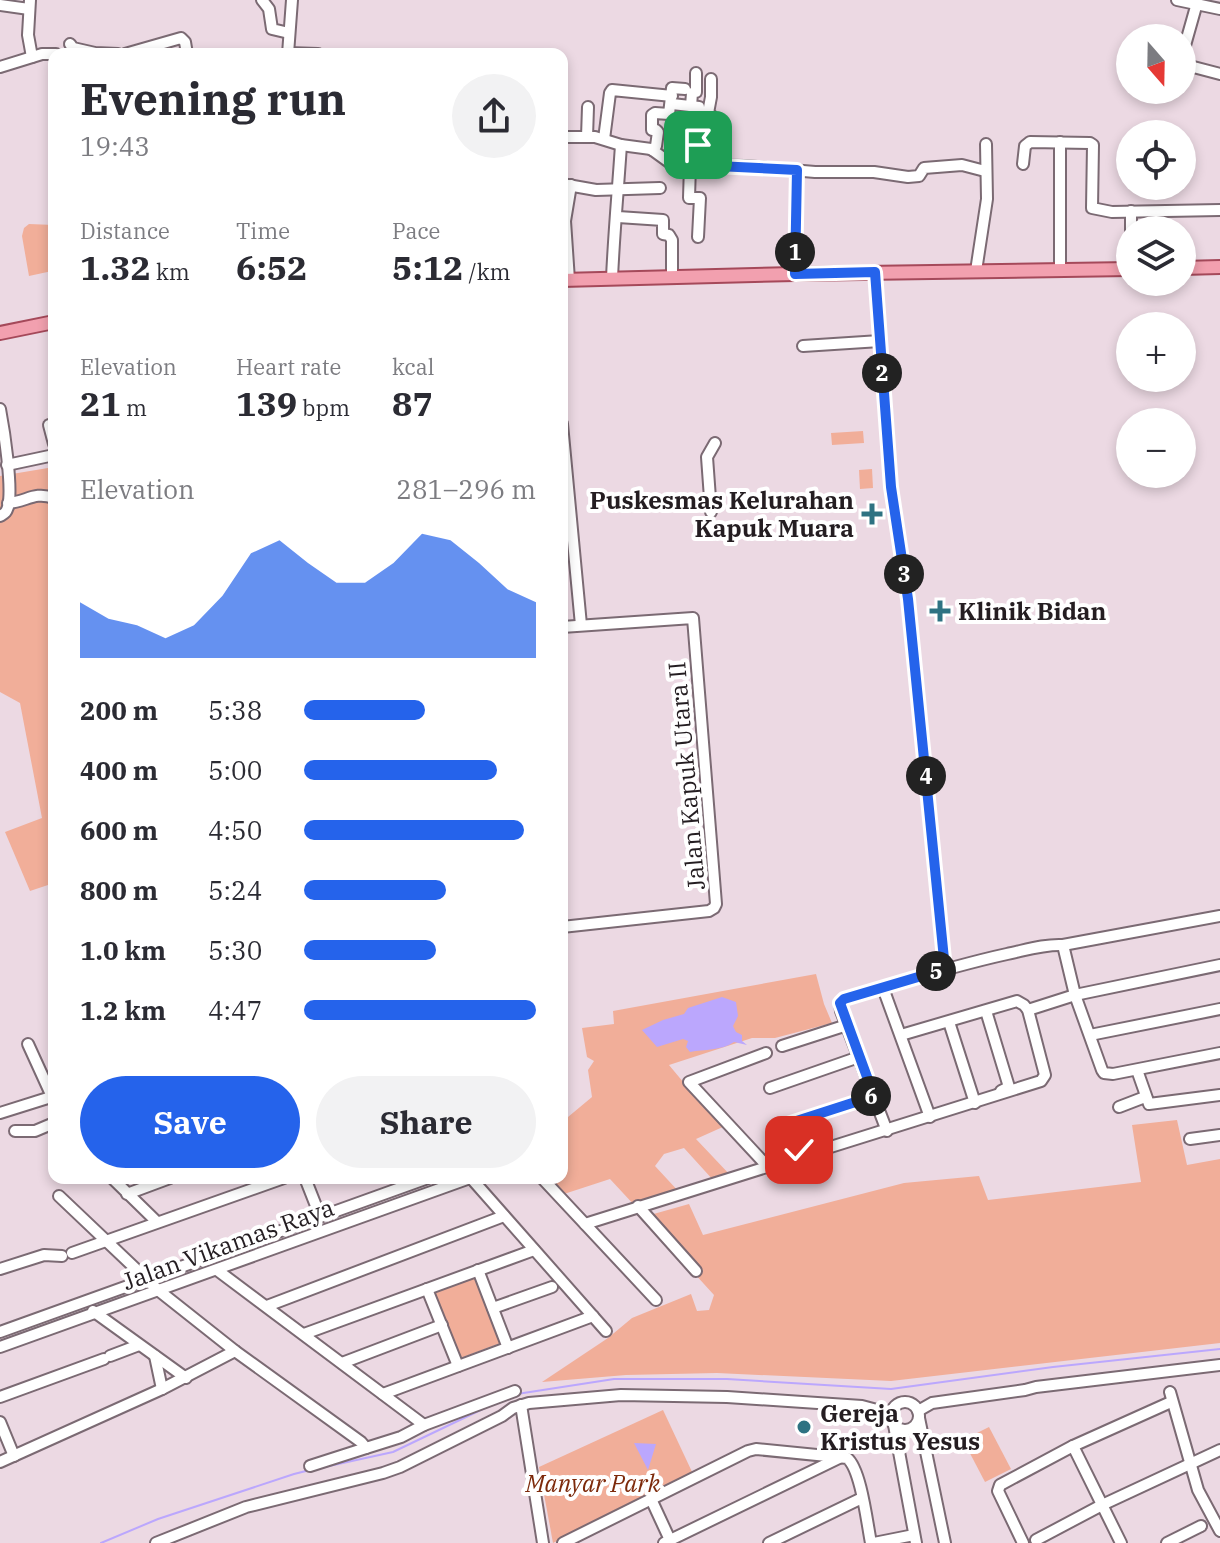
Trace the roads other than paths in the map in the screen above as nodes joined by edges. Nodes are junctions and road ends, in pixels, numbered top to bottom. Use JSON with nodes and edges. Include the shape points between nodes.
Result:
{"nodes":[{"id":1,"x":262,"y":0,"type":"edge"},
{"id":2,"x":292,"y":0,"type":"edge"},
{"id":3,"x":1177,"y":0,"type":"edge"},
{"id":4,"x":1197,"y":3,"type":"junction"},
{"id":5,"x":0,"y":5,"type":"edge"},
{"id":6,"x":30,"y":5,"type":"edge"},
{"id":7,"x":1220,"y":9,"type":"edge"},
{"id":8,"x":1191,"y":24,"type":"edge"},
{"id":9,"x":289,"y":33,"type":"junction"},
{"id":10,"x":70,"y":44,"type":"dead end"},
{"id":11,"x":73,"y":48,"type":"edge"},
{"id":12,"x":146,"y":48,"type":"edge"},
{"id":13,"x":186,"y":48,"type":"edge"},
{"id":14,"x":288,"y":48,"type":"edge"},
{"id":15,"x":48,"y":54,"type":"edge"},
{"id":16,"x":32,"y":57,"type":"junction"},
{"id":17,"x":0,"y":67,"type":"edge"},
{"id":18,"x":1196,"y":68,"type":"edge"},
{"id":19,"x":696,"y":73,"type":"dead end"},
{"id":20,"x":1220,"y":74,"type":"edge"},
{"id":21,"x":711,"y":79,"type":"dead end"},
{"id":22,"x":685,"y":89,"type":"dead end"},
{"id":23,"x":672,"y":100,"type":"junction"},
{"id":24,"x":691,"y":106,"type":"junction"},
{"id":25,"x":588,"y":107,"type":"dead end"},
{"id":26,"x":568,"y":137,"type":"edge"},
{"id":27,"x":587,"y":137,"type":"junction"},
{"id":28,"x":604,"y":139,"type":"junction"},
{"id":29,"x":1060,"y":142,"type":"junction"},
{"id":30,"x":986,"y":144,"type":"dead end"},
{"id":31,"x":621,"y":145,"type":"junction"},
{"id":32,"x":652,"y":150,"type":"junction"},
{"id":33,"x":1023,"y":164,"type":"dead end"},
{"id":34,"x":698,"y":165,"type":"junction"},
{"id":35,"x":797,"y":170,"type":"junction"},
{"id":36,"x":985,"y":171,"type":"junction"},
{"id":37,"x":568,"y":184,"type":"edge"},
{"id":38,"x":618,"y":188,"type":"junction"},
{"id":39,"x":660,"y":188,"type":"dead end"},
{"id":40,"x":1220,"y":210,"type":"edge"},
{"id":41,"x":1131,"y":211,"type":"junction"},
{"id":42,"x":617,"y":216,"type":"junction"},
{"id":43,"x":1131,"y":216,"type":"edge"},
{"id":44,"x":698,"y":237,"type":"dead end"},
{"id":45,"x":1220,"y":267,"type":"edge"},
{"id":46,"x":1196,"y":268,"type":"edge"},
{"id":47,"x":1116,"y":269,"type":"edge"},
{"id":48,"x":1060,"y":270,"type":"junction"},
{"id":49,"x":976,"y":271,"type":"junction"},
{"id":50,"x":875,"y":272,"type":"junction"},
{"id":51,"x":795,"y":274,"type":"junction"},
{"id":52,"x":672,"y":277,"type":"junction"},
{"id":53,"x":612,"y":278,"type":"junction"},
{"id":54,"x":568,"y":280,"type":"edge"},
{"id":55,"x":48,"y":323,"type":"edge"},
{"id":56,"x":0,"y":333,"type":"edge"},
{"id":57,"x":880,"y":341,"type":"junction"},
{"id":58,"x":803,"y":346,"type":"dead end"},
{"id":59,"x":0,"y":414,"type":"edge"},
{"id":60,"x":715,"y":443,"type":"dead end"},
{"id":61,"x":48,"y":456,"type":"edge"},
{"id":62,"x":7,"y":465,"type":"junction"},
{"id":63,"x":568,"y":488,"type":"edge"},
{"id":64,"x":48,"y":496,"type":"edge"},
{"id":65,"x":8,"y":503,"type":"junction"},
{"id":66,"x":711,"y":512,"type":"dead end"},
{"id":67,"x":0,"y":516,"type":"edge"},
{"id":68,"x":580,"y":617,"type":"junction"},
{"id":69,"x":568,"y":624,"type":"edge"},
{"id":70,"x":1220,"y":916,"type":"edge"},
{"id":71,"x":568,"y":926,"type":"edge"},
{"id":72,"x":1063,"y":945,"type":"junction"},
{"id":73,"x":1220,"y":965,"type":"edge"},
{"id":74,"x":945,"y":969,"type":"junction"},
{"id":75,"x":883,"y":988,"type":"junction"},
{"id":76,"x":1075,"y":995,"type":"junction"},
{"id":77,"x":1220,"y":1009,"type":"edge"},
{"id":78,"x":1028,"y":1010,"type":"junction"},
{"id":79,"x":986,"y":1011,"type":"junction"},
{"id":80,"x":949,"y":1022,"type":"junction"},
{"id":81,"x":847,"y":1025,"type":"junction"},
{"id":82,"x":901,"y":1035,"type":"junction"},
{"id":83,"x":1090,"y":1035,"type":"junction"},
{"id":84,"x":28,"y":1044,"type":"dead end"},
{"id":85,"x":782,"y":1046,"type":"dead end"},
{"id":86,"x":766,"y":1053,"type":"dead end"},
{"id":87,"x":1220,"y":1053,"type":"edge"},
{"id":88,"x":859,"y":1057,"type":"junction"},
{"id":89,"x":1137,"y":1070,"type":"junction"},
{"id":90,"x":770,"y":1088,"type":"dead end"},
{"id":91,"x":48,"y":1090,"type":"edge"},
{"id":92,"x":1000,"y":1092,"type":"dead end"},
{"id":93,"x":1220,"y":1095,"type":"edge"},
{"id":94,"x":874,"y":1096,"type":"junction"},
{"id":95,"x":48,"y":1100,"type":"edge"},
{"id":96,"x":1149,"y":1101,"type":"junction"},
{"id":97,"x":975,"y":1103,"type":"junction"},
{"id":98,"x":1119,"y":1107,"type":"dead end"},
{"id":99,"x":0,"y":1113,"type":"edge"},
{"id":100,"x":930,"y":1117,"type":"junction"},
{"id":101,"x":48,"y":1126,"type":"edge"},
{"id":102,"x":15,"y":1131,"type":"dead end"},
{"id":103,"x":887,"y":1131,"type":"junction"},
{"id":104,"x":1220,"y":1135,"type":"edge"},
{"id":105,"x":1190,"y":1139,"type":"dead end"},
{"id":106,"x":804,"y":1156,"type":"junction"},
{"id":107,"x":768,"y":1167,"type":"junction"},
{"id":108,"x":118,"y":1184,"type":"edge"},
{"id":109,"x":154,"y":1184,"type":"edge"},
{"id":110,"x":267,"y":1184,"type":"edge"},
{"id":111,"x":307,"y":1184,"type":"edge"},
{"id":112,"x":411,"y":1184,"type":"edge"},
{"id":113,"x":454,"y":1184,"type":"edge"},
{"id":114,"x":475,"y":1184,"type":"edge"},
{"id":115,"x":548,"y":1184,"type":"edge"},
{"id":116,"x":127,"y":1194,"type":"junction"},
{"id":117,"x":59,"y":1196,"type":"dead end"},
{"id":118,"x":638,"y":1206,"type":"junction"},
{"id":119,"x":320,"y":1216,"type":"junction"},
{"id":120,"x":504,"y":1216,"type":"junction"},
{"id":121,"x":157,"y":1222,"type":"junction"},
{"id":122,"x":585,"y":1224,"type":"junction"},
{"id":123,"x":106,"y":1241,"type":"junction"},
{"id":124,"x":534,"y":1250,"type":"junction"},
{"id":125,"x":0,"y":1269,"type":"edge"},
{"id":126,"x":217,"y":1270,"type":"junction"},
{"id":127,"x":478,"y":1270,"type":"junction"},
{"id":128,"x":696,"y":1271,"type":"dead end"},
{"id":129,"x":152,"y":1284,"type":"junction"},
{"id":130,"x":552,"y":1287,"type":"dead end"},
{"id":131,"x":427,"y":1289,"type":"junction"},
{"id":132,"x":656,"y":1300,"type":"dead end"},
{"id":133,"x":267,"y":1306,"type":"junction"},
{"id":134,"x":92,"y":1307,"type":"junction"},
{"id":135,"x":493,"y":1308,"type":"junction"},
{"id":136,"x":593,"y":1316,"type":"junction"},
{"id":137,"x":442,"y":1325,"type":"junction"},
{"id":138,"x":606,"y":1331,"type":"dead end"},
{"id":139,"x":0,"y":1332,"type":"edge"},
{"id":140,"x":304,"y":1334,"type":"junction"},
{"id":141,"x":139,"y":1345,"type":"junction"},
{"id":142,"x":0,"y":1347,"type":"edge"},
{"id":143,"x":508,"y":1348,"type":"junction"},
{"id":144,"x":235,"y":1351,"type":"junction"},
{"id":145,"x":155,"y":1356,"type":"junction"},
{"id":146,"x":342,"y":1363,"type":"junction"},
{"id":147,"x":1220,"y":1365,"type":"edge"},
{"id":148,"x":458,"y":1366,"type":"junction"},
{"id":149,"x":186,"y":1378,"type":"junction"},
{"id":150,"x":162,"y":1389,"type":"junction"},
{"id":151,"x":515,"y":1391,"type":"dead end"},
{"id":152,"x":383,"y":1394,"type":"junction"},
{"id":153,"x":0,"y":1397,"type":"edge"},
{"id":154,"x":521,"y":1405,"type":"junction"},
{"id":155,"x":917,"y":1412,"type":"junction"},
{"id":156,"x":893,"y":1420,"type":"junction"},
{"id":157,"x":0,"y":1422,"type":"edge"},
{"id":158,"x":424,"y":1425,"type":"junction"},
{"id":159,"x":1073,"y":1446,"type":"junction"},
{"id":160,"x":366,"y":1448,"type":"junction"},
{"id":161,"x":1220,"y":1450,"type":"edge"},
{"id":162,"x":14,"y":1456,"type":"junction"},
{"id":163,"x":839,"y":1458,"type":"junction"},
{"id":164,"x":0,"y":1462,"type":"edge"},
{"id":165,"x":1190,"y":1465,"type":"junction"},
{"id":166,"x":310,"y":1466,"type":"dead end"},
{"id":167,"x":862,"y":1498,"type":"junction"},
{"id":168,"x":651,"y":1499,"type":"junction"},
{"id":169,"x":1102,"y":1505,"type":"junction"},
{"id":170,"x":1201,"y":1526,"type":"dead end"},
{"id":171,"x":1220,"y":1531,"type":"edge"},
{"id":172,"x":688,"y":1538,"type":"edge"},
{"id":173,"x":179,"y":1539,"type":"edge"},
{"id":174,"x":915,"y":1539,"type":"edge"},
{"id":175,"x":1036,"y":1540,"type":"dead end"},
{"id":176,"x":667,"y":1541,"type":"edge"},
{"id":177,"x":156,"y":1543,"type":"edge"},
{"id":178,"x":543,"y":1543,"type":"edge"},
{"id":179,"x":563,"y":1543,"type":"edge"},
{"id":180,"x":769,"y":1543,"type":"edge"},
{"id":181,"x":872,"y":1543,"type":"edge"},
{"id":182,"x":945,"y":1543,"type":"edge"},
{"id":183,"x":1023,"y":1543,"type":"edge"},
{"id":184,"x":1121,"y":1543,"type":"edge"},
{"id":185,"x":1167,"y":1543,"type":"edge"}],
"edges":[{"from":1,"to":9,"type":"street","via":[[272,29]]},
{"from":2,"to":9,"type":"street"},
{"from":3,"to":4,"type":"street"},
{"from":4,"to":7,"type":"street"},
{"from":4,"to":8,"type":"street"},
{"from":5,"to":6,"type":"street"},
{"from":6,"to":16,"type":"street"},
{"from":9,"to":14,"type":"street"},
{"from":10,"to":11,"type":"street"},
{"from":12,"to":13,"type":"street","via":[[181,38]]},
{"from":15,"to":16,"type":"street"},
{"from":16,"to":17,"type":"street"},
{"from":18,"to":20,"type":"street"},
{"from":19,"to":24,"type":"street"},
{"from":21,"to":34,"type":"street","via":[[711,138]]},
{"from":22,"to":23,"type":"street","via":[[673,87]]},
{"from":23,"to":24,"type":"street"},
{"from":23,"to":28,"type":"street","via":[[612,90]]},
{"from":23,"to":32,"type":"street","via":[[669,114],[652,115],[652,130],[658,132]]},
{"from":24,"to":34,"type":"street","via":[[699,107],[699,118],[690,118],[687,138],[698,145]]},
{"from":25,"to":27,"type":"street"},
{"from":26,"to":27,"type":"street"},
{"from":27,"to":28,"type":"street"},
{"from":28,"to":31,"type":"street"},
{"from":29,"to":33,"type":"street","via":[[1030,142]]},
{"from":29,"to":41,"type":"street","via":[[1092,144],[1092,208]]},
{"from":29,"to":48,"type":"street"},
{"from":30,"to":36,"type":"street"},
{"from":31,"to":32,"type":"street"},
{"from":31,"to":38,"type":"street"},
{"from":32,"to":34,"type":"street","via":[[670,163]]},
{"from":34,"to":35,"type":"street"},
{"from":34,"to":44,"type":"street","via":[[689,198],[700,198]]},
{"from":35,"to":36,"type":"street","via":[[908,177],[919,176],[924,168],[962,165]]},
{"from":35,"to":51,"type":"street"},
{"from":36,"to":49,"type":"street","via":[[987,199]]},
{"from":37,"to":38,"type":"street"},
{"from":38,"to":39,"type":"street"},
{"from":38,"to":42,"type":"street"},
{"from":40,"to":41,"type":"street"},
{"from":41,"to":43,"type":"street"},
{"from":42,"to":52,"type":"street","via":[[663,220],[663,234],[672,240]]},
{"from":42,"to":53,"type":"street"},
{"from":45,"to":46,"type":"main road"},
{"from":47,"to":48,"type":"main road"},
{"from":48,"to":49,"type":"main road"},
{"from":49,"to":50,"type":"main road"},
{"from":50,"to":51,"type":"main road"},
{"from":50,"to":57,"type":"street"},
{"from":51,"to":52,"type":"main road"},
{"from":52,"to":53,"type":"main road"},
{"from":53,"to":54,"type":"main road"},
{"from":55,"to":56,"type":"main road"},
{"from":57,"to":58,"type":"street"},
{"from":57,"to":74,"type":"street","via":[[891,487],[908,599]]},
{"from":59,"to":62,"type":"street"},
{"from":60,"to":66,"type":"street","via":[[707,457]]},
{"from":61,"to":62,"type":"street"},
{"from":62,"to":65,"type":"street"},
{"from":63,"to":68,"type":"street"},
{"from":64,"to":65,"type":"street"},
{"from":65,"to":67,"type":"street"},
{"from":68,"to":69,"type":"street","name":"Jalan Kapuk Utara II"},
{"from":68,"to":71,"type":"street","name":"Jalan Kapuk Utara II","via":[[693,618],[716,904],[709,911]]},
{"from":70,"to":72,"type":"street"},
{"from":72,"to":74,"type":"street"},
{"from":72,"to":76,"type":"street"},
{"from":73,"to":76,"type":"street"},
{"from":74,"to":75,"type":"street"},
{"from":75,"to":81,"type":"street","via":[[840,1003]]},
{"from":75,"to":82,"type":"street"},
{"from":76,"to":78,"type":"street"},
{"from":76,"to":83,"type":"street"},
{"from":77,"to":83,"type":"street"},
{"from":78,"to":79,"type":"street","via":[[1017,1001]]},
{"from":78,"to":97,"type":"street","via":[[1044,1079]]},
{"from":79,"to":80,"type":"street"},
{"from":79,"to":92,"type":"street","via":[[1009,1087]]},
{"from":80,"to":82,"type":"street"},
{"from":80,"to":97,"type":"street"},
{"from":81,"to":85,"type":"street"},
{"from":81,"to":88,"type":"street"},
{"from":82,"to":100,"type":"street"},
{"from":83,"to":89,"type":"street","via":[[1104,1073]]},
{"from":84,"to":91,"type":"street"},
{"from":86,"to":107,"type":"street","via":[[689,1082]]},
{"from":87,"to":89,"type":"street"},
{"from":88,"to":90,"type":"street"},
{"from":88,"to":94,"type":"street"},
{"from":89,"to":96,"type":"street"},
{"from":93,"to":96,"type":"street"},
{"from":94,"to":103,"type":"street"},
{"from":94,"to":106,"type":"street","via":[[781,1125]]},
{"from":95,"to":99,"type":"street"},
{"from":96,"to":98,"type":"street"},
{"from":97,"to":100,"type":"street"},
{"from":100,"to":103,"type":"street"},
{"from":101,"to":102,"type":"street"},
{"from":103,"to":106,"type":"street"},
{"from":104,"to":105,"type":"street"},
{"from":106,"to":107,"type":"street"},
{"from":107,"to":118,"type":"street"},
{"from":108,"to":116,"type":"street"},
{"from":109,"to":116,"type":"street"},
{"from":110,"to":121,"type":"street"},
{"from":111,"to":119,"type":"street"},
{"from":112,"to":119,"type":"street","name":"Jalan Vikamas Raya"},
{"from":113,"to":126,"type":"street","name":"Jalan Vikamas Raya"},
{"from":114,"to":120,"type":"street"},
{"from":115,"to":122,"type":"street"},
{"from":116,"to":121,"type":"street"},
{"from":117,"to":123,"type":"street"},
{"from":118,"to":122,"type":"street"},
{"from":118,"to":128,"type":"street"},
{"from":119,"to":129,"type":"street","name":"Jalan Vikamas Raya"},
{"from":120,"to":124,"type":"street"},
{"from":120,"to":133,"type":"street"},
{"from":121,"to":123,"type":"street"},
{"from":122,"to":132,"type":"street"},
{"from":123,"to":125,"type":"street"},
{"from":123,"to":129,"type":"street"},
{"from":124,"to":127,"type":"street"},
{"from":124,"to":136,"type":"street"},
{"from":126,"to":129,"type":"street","name":"Jalan Vikamas Raya"},
{"from":126,"to":133,"type":"street"},
{"from":127,"to":131,"type":"street"},
{"from":127,"to":135,"type":"street"},
{"from":129,"to":134,"type":"street","name":"Jalan Vikamas Raya"},
{"from":129,"to":134,"type":"street","name":"Jalan Vikamas Raya"},
{"from":129,"to":144,"type":"street"},
{"from":130,"to":135,"type":"street"},
{"from":131,"to":137,"type":"street"},
{"from":131,"to":140,"type":"street"},
{"from":133,"to":140,"type":"street"},
{"from":134,"to":139,"type":"street","name":"Jalan Vikamas Raya"},
{"from":134,"to":141,"type":"street"},
{"from":134,"to":142,"type":"street","name":"Jalan Vikamas Raya"},
{"from":135,"to":143,"type":"street"},
{"from":136,"to":138,"type":"street"},
{"from":136,"to":143,"type":"street"},
{"from":137,"to":146,"type":"street"},
{"from":137,"to":148,"type":"street"},
{"from":140,"to":146,"type":"street"},
{"from":141,"to":145,"type":"street"},
{"from":141,"to":153,"type":"street"},
{"from":143,"to":148,"type":"street"},
{"from":144,"to":149,"type":"street"},
{"from":144,"to":160,"type":"street"},
{"from":145,"to":149,"type":"street"},
{"from":145,"to":150,"type":"street"},
{"from":146,"to":152,"type":"street"},
{"from":147,"to":155,"type":"street","via":[[931,1396]]},
{"from":148,"to":152,"type":"street"},
{"from":149,"to":150,"type":"street"},
{"from":150,"to":162,"type":"street"},
{"from":151,"to":158,"type":"street"},
{"from":152,"to":158,"type":"street"},
{"from":154,"to":156,"type":"street","via":[[621,1395],[727,1397],[862,1406]]},
{"from":154,"to":173,"type":"street","via":[[400,1467],[246,1507]]},
{"from":154,"to":178,"type":"street"},
{"from":155,"to":156,"type":"street","via":[[900,1404]]},
{"from":155,"to":156,"type":"street","via":[[916,1425],[910,1429],[900,1429]]},
{"from":155,"to":182,"type":"street"},
{"from":156,"to":174,"type":"street"},
{"from":157,"to":162,"type":"street"},
{"from":158,"to":160,"type":"street"},
{"from":159,"to":165,"type":"street","via":[[1170,1397]]},
{"from":159,"to":169,"type":"street"},
{"from":159,"to":183,"type":"street","via":[[1000,1485],[998,1491]]},
{"from":160,"to":166,"type":"street"},
{"from":161,"to":165,"type":"street"},
{"from":162,"to":164,"type":"street"},
{"from":163,"to":167,"type":"street","via":[[855,1466]]},
{"from":163,"to":168,"type":"street","via":[[754,1449]]},
{"from":163,"to":172,"type":"street"},
{"from":165,"to":169,"type":"street"},
{"from":165,"to":171,"type":"street"},
{"from":167,"to":180,"type":"street"},
{"from":167,"to":181,"type":"street"},
{"from":168,"to":176,"type":"street"},
{"from":168,"to":179,"type":"street"},
{"from":169,"to":175,"type":"street"},
{"from":169,"to":184,"type":"street"},
{"from":170,"to":185,"type":"street"},
{"from":172,"to":176,"type":"street"},
{"from":173,"to":177,"type":"street"},
{"from":174,"to":181,"type":"street"}]}
